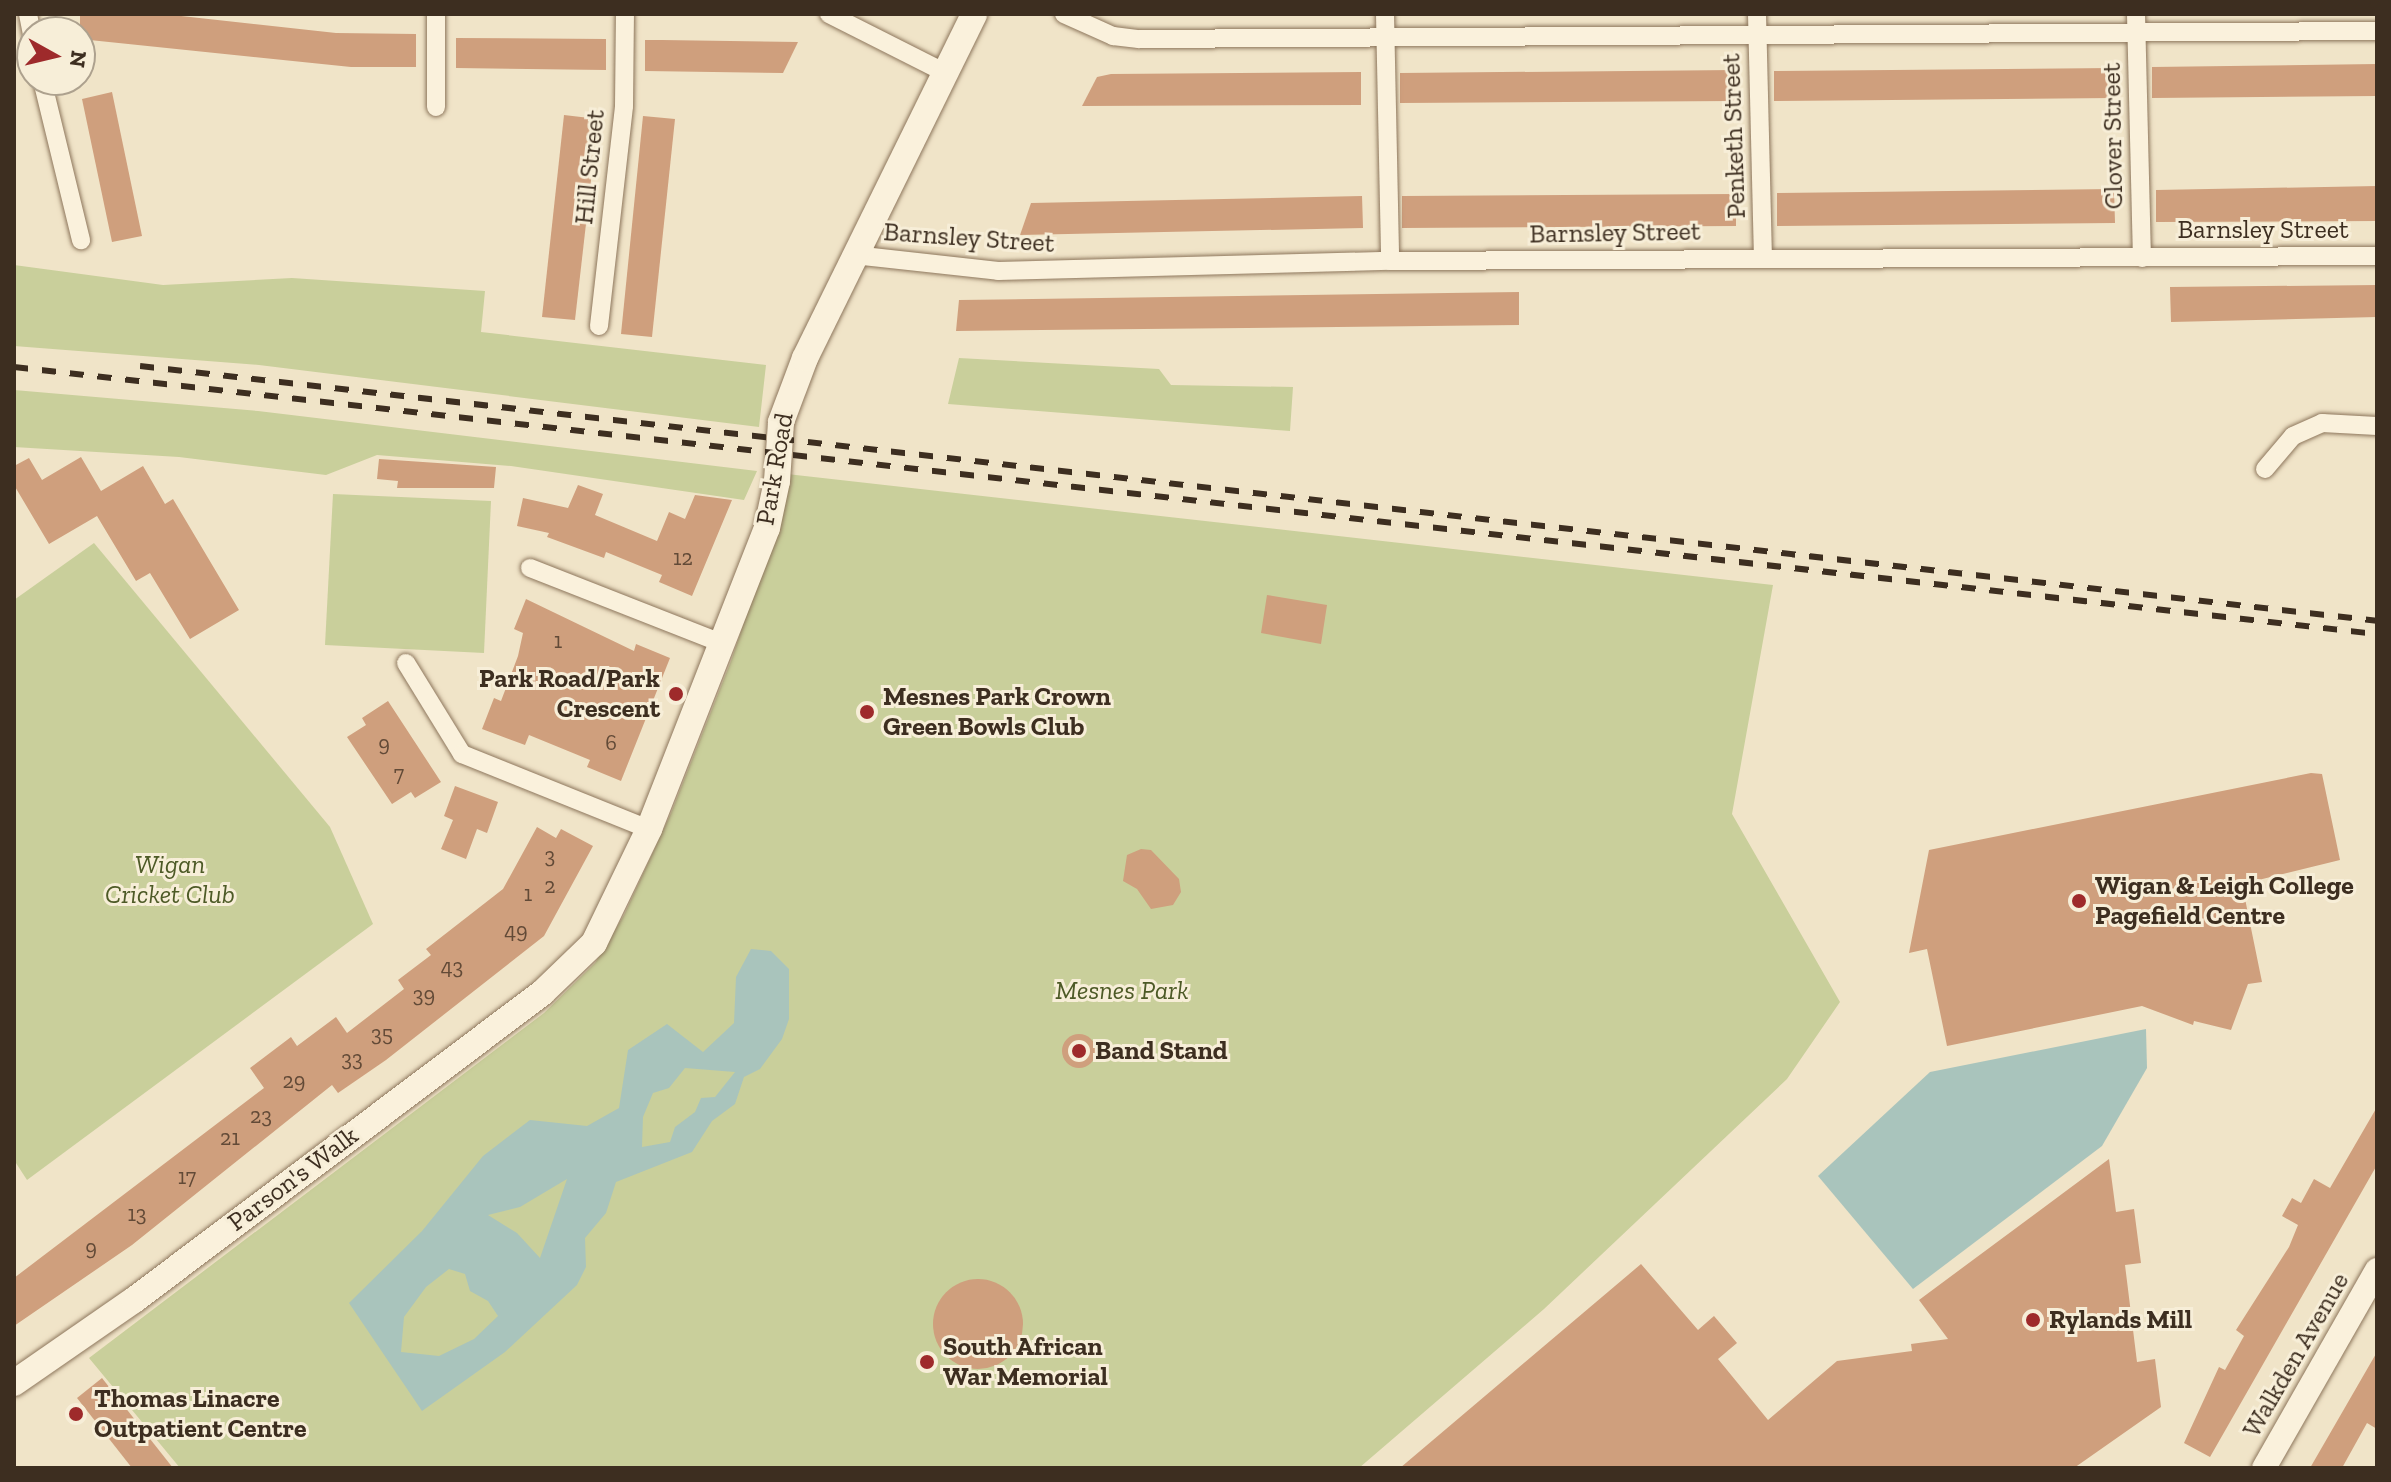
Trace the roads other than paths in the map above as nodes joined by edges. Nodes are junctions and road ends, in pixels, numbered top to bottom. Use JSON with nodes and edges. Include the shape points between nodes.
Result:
{"nodes":[{"id":1,"x":436,"y":14,"type":"edge"},
{"id":2,"x":625,"y":14,"type":"edge"},
{"id":3,"x":829,"y":14,"type":"edge"},
{"id":4,"x":974,"y":14,"type":"edge"},
{"id":5,"x":1064,"y":14,"type":"edge"},
{"id":6,"x":1385,"y":14,"type":"edge"},
{"id":7,"x":2136,"y":14,"type":"edge"},
{"id":8,"x":1757,"y":22,"type":"edge"},
{"id":9,"x":2377,"y":31,"type":"edge"},
{"id":10,"x":2137,"y":34,"type":"junction"},
{"id":11,"x":1385,"y":38,"type":"junction"},
{"id":12,"x":944,"y":72,"type":"junction"},
{"id":13,"x":46,"y":96,"type":"edge"},
{"id":14,"x":436,"y":107,"type":"dead end"},
{"id":15,"x":81,"y":240,"type":"dead end"},
{"id":16,"x":854,"y":255,"type":"junction"},
{"id":17,"x":2377,"y":256,"type":"edge"},
{"id":18,"x":1763,"y":257,"type":"junction"},
{"id":19,"x":2142,"y":258,"type":"junction"},
{"id":20,"x":1390,"y":261,"type":"junction"},
{"id":21,"x":599,"y":326,"type":"dead end"},
{"id":22,"x":2377,"y":426,"type":"edge"},
{"id":23,"x":2265,"y":469,"type":"dead end"},
{"id":24,"x":530,"y":568,"type":"dead end"},
{"id":25,"x":721,"y":643,"type":"junction"},
{"id":26,"x":406,"y":663,"type":"dead end"},
{"id":27,"x":649,"y":829,"type":"junction"},
{"id":28,"x":568,"y":971,"type":"joint"},
{"id":29,"x":2377,"y":1270,"type":"edge"},
{"id":30,"x":14,"y":1383,"type":"edge"},
{"id":31,"x":2264,"y":1468,"type":"edge"}],
"edges":[{"from":1,"to":14,"type":"street"},
{"from":2,"to":21,"type":"street","name":"Hill Street","via":[[624,106]]},
{"from":3,"to":12,"type":"street"},
{"from":4,"to":12,"type":"main road","name":"Park Road"},
{"from":5,"to":11,"type":"street","via":[[1113,36],[1139,39]]},
{"from":6,"to":11,"type":"street"},
{"from":7,"to":10,"type":"street","name":"Clover Street"},
{"from":8,"to":10,"type":"street"},
{"from":8,"to":11,"type":"street"},
{"from":8,"to":18,"type":"street","name":"Penketh Street"},
{"from":9,"to":10,"type":"street"},
{"from":10,"to":19,"type":"street","name":"Clover Street"},
{"from":11,"to":20,"type":"street"},
{"from":12,"to":16,"type":"main road","name":"Park Road"},
{"from":13,"to":15,"type":"street"},
{"from":16,"to":20,"type":"street","name":"Barnsley Street","via":[[998,271]]},
{"from":16,"to":25,"type":"main road","name":"Park Road","via":[[790,394],[781,422],[773,508]]},
{"from":17,"to":19,"type":"street","name":"Barnsley Street"},
{"from":18,"to":19,"type":"street","name":"Barnsley Street"},
{"from":18,"to":20,"type":"street","name":"Barnsley Street"},
{"from":22,"to":23,"type":"street","via":[[2322,423],[2293,436]]},
{"from":24,"to":25,"type":"street"},
{"from":25,"to":27,"type":"main road","name":"Park Road"},
{"from":26,"to":27,"type":"street","via":[[462,754]]},
{"from":27,"to":28,"type":"main road","name":"Park Road","via":[[610,917]]},
{"from":28,"to":30,"type":"main road","name":"Parson's Walk","via":[[134,1300]]},
{"from":29,"to":31,"type":"street","name":"Walkden Avenue"}]}
